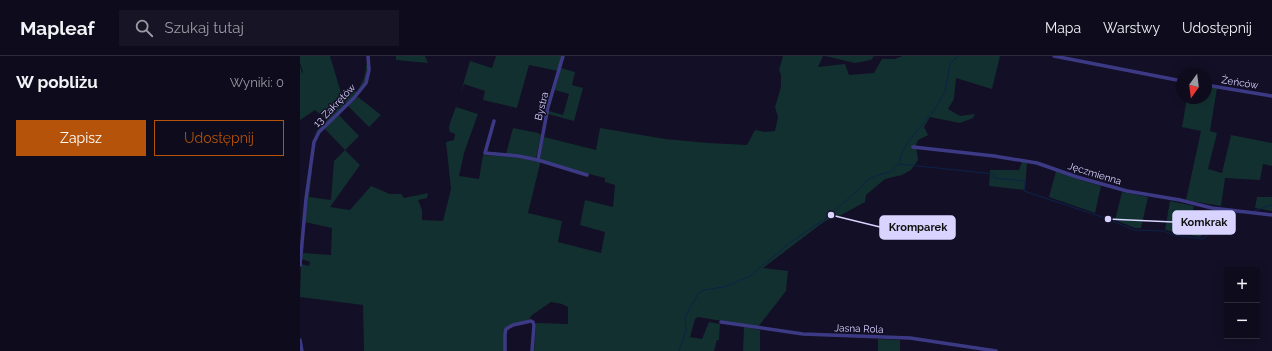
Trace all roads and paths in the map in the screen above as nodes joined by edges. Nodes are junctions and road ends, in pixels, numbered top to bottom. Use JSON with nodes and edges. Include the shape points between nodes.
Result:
{"nodes":[{"id":1,"x":368,"y":56,"type":"edge"},
{"id":2,"x":563,"y":56,"type":"edge"},
{"id":3,"x":1054,"y":56,"type":"edge"},
{"id":4,"x":1176,"y":80,"type":"edge"},
{"id":5,"x":1212,"y":86,"type":"edge"},
{"id":6,"x":1272,"y":96,"type":"edge"},
{"id":7,"x":494,"y":120,"type":"dead end"},
{"id":8,"x":913,"y":147,"type":"dead end"},
{"id":9,"x":538,"y":160,"type":"junction"},
{"id":10,"x":586,"y":175,"type":"dead end"},
{"id":11,"x":1272,"y":215,"type":"edge"},
{"id":12,"x":300,"y":265,"type":"edge"},
{"id":13,"x":721,"y":322,"type":"dead end"},
{"id":14,"x":300,"y":340,"type":"edge"},
{"id":15,"x":302,"y":351,"type":"edge"},
{"id":16,"x":505,"y":351,"type":"edge"},
{"id":17,"x":532,"y":351,"type":"edge"},
{"id":18,"x":996,"y":351,"type":"edge"}],
"edges":[{"from":1,"to":12,"type":"street","name":"13 Zakrętów","via":[[369,70],[366,83],[319,132],[314,142]]},
{"from":2,"to":9,"type":"street","name":"Bystra","via":[[548,107]]},
{"from":3,"to":4,"type":"street"},
{"from":5,"to":6,"type":"street","name":"Żeńców"},
{"from":7,"to":9,"type":"street","via":[[485,153]]},
{"from":8,"to":11,"type":"street","name":"Jęczmienna","via":[[1037,163],[1127,191],[1212,208]]},
{"from":9,"to":10,"type":"street"},
{"from":13,"to":18,"type":"street","name":"Jasna Rola","via":[[803,334],[910,338]]},
{"from":14,"to":15,"type":"street"},
{"from":16,"to":17,"type":"street","via":[[506,329],[531,321],[534,325]]}]}
